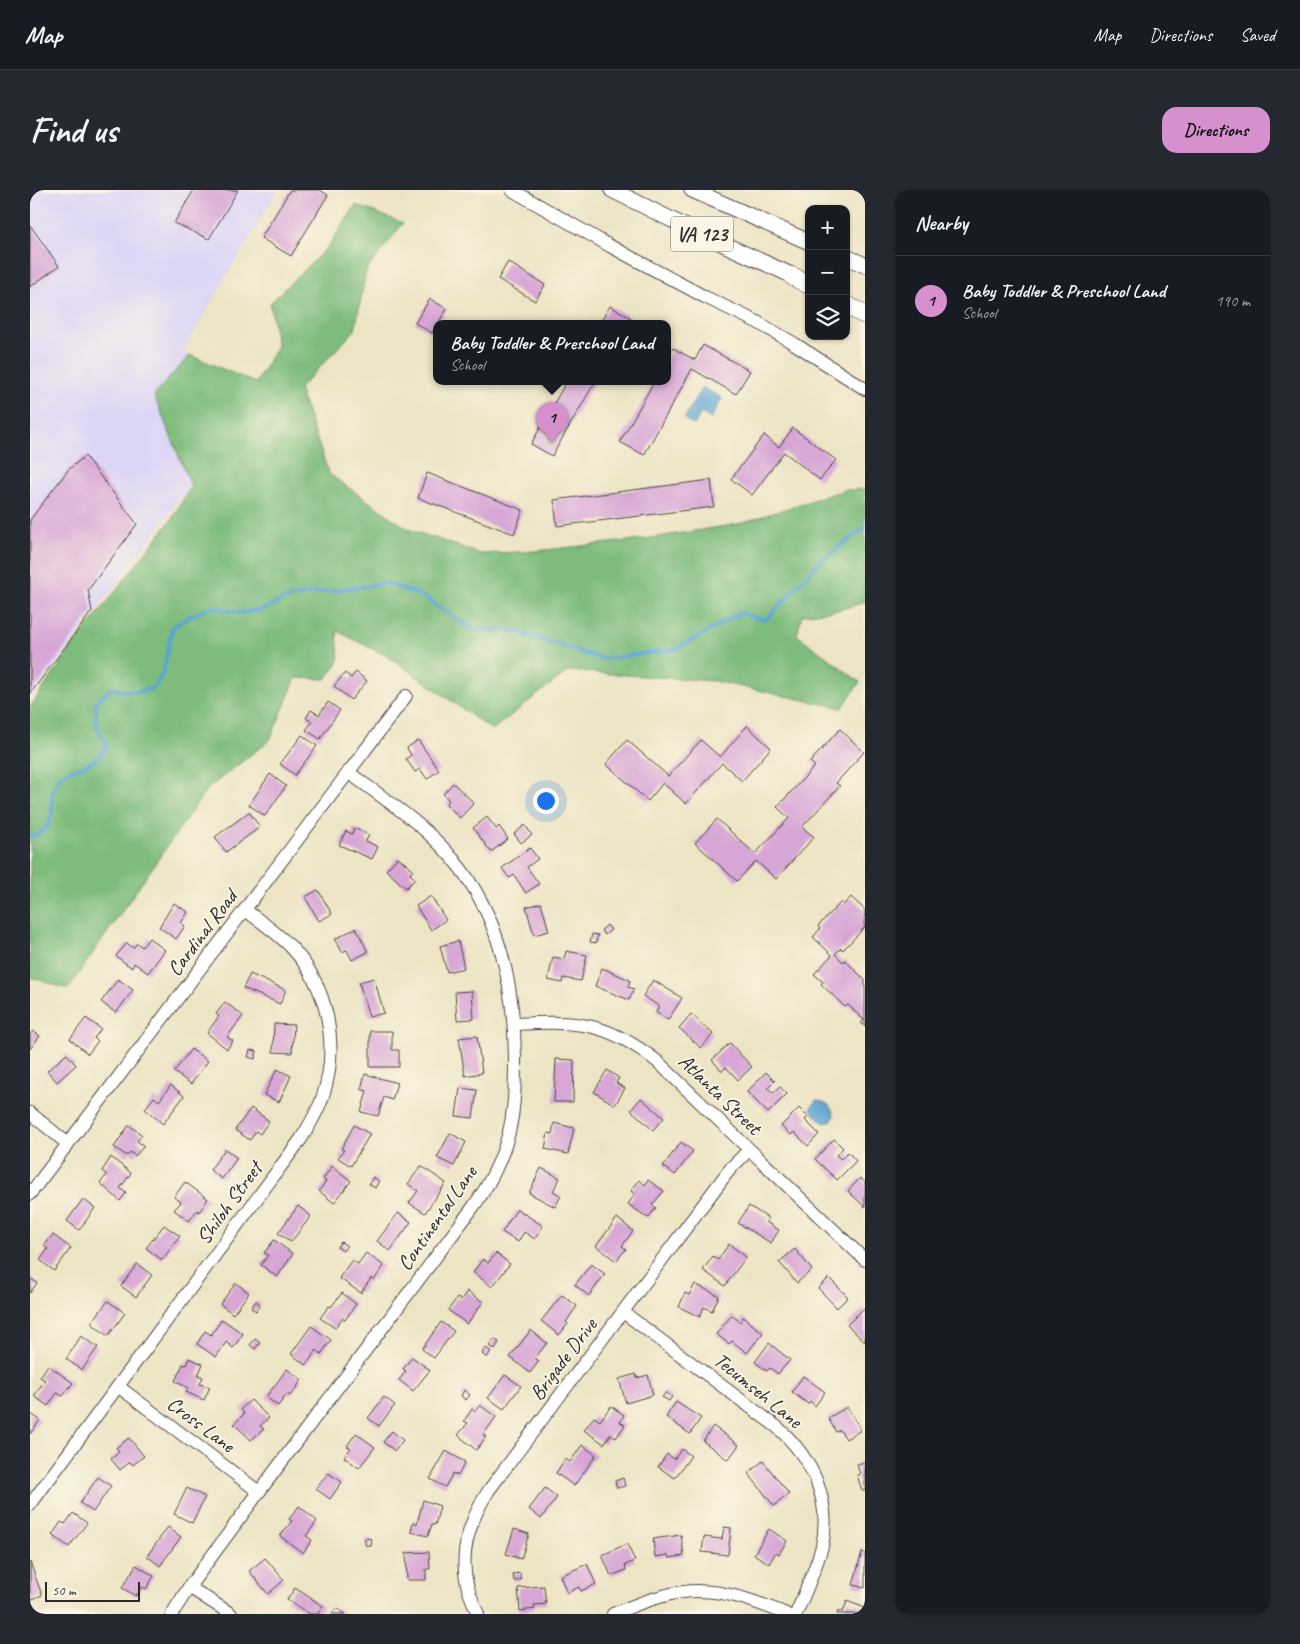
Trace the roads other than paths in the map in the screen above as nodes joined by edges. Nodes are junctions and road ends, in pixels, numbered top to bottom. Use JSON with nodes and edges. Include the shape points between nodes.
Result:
{"nodes":[{"id":1,"x":512,"y":190,"type":"edge"},
{"id":2,"x":612,"y":190,"type":"edge"},
{"id":3,"x":692,"y":190,"type":"edge"},
{"id":4,"x":805,"y":240,"type":"edge"},
{"id":5,"x":850,"y":259,"type":"edge"},
{"id":6,"x":865,"y":265,"type":"edge"},
{"id":7,"x":792,"y":276,"type":"joint"},
{"id":8,"x":805,"y":282,"type":"edge"},
{"id":9,"x":850,"y":301,"type":"edge"},
{"id":10,"x":850,"y":307,"type":"edge"},
{"id":11,"x":865,"y":307,"type":"edge"},
{"id":12,"x":865,"y":315,"type":"edge"},
{"id":13,"x":865,"y":389,"type":"edge"},
{"id":14,"x":406,"y":696,"type":"dead end"},
{"id":15,"x":348,"y":772,"type":"junction"},
{"id":16,"x":245,"y":910,"type":"junction"},
{"id":17,"x":514,"y":1024,"type":"junction"},
{"id":18,"x":30,"y":1113,"type":"edge"},
{"id":19,"x":68,"y":1144,"type":"junction"},
{"id":20,"x":749,"y":1150,"type":"junction"},
{"id":21,"x":30,"y":1194,"type":"edge"},
{"id":22,"x":865,"y":1260,"type":"edge"},
{"id":23,"x":623,"y":1312,"type":"junction"},
{"id":24,"x":119,"y":1387,"type":"junction"},
{"id":25,"x":259,"y":1492,"type":"junction"},
{"id":26,"x":30,"y":1505,"type":"edge"},
{"id":27,"x":189,"y":1587,"type":"junction"},
{"id":28,"x":172,"y":1614,"type":"edge"},
{"id":29,"x":230,"y":1614,"type":"edge"},
{"id":30,"x":478,"y":1614,"type":"edge"},
{"id":31,"x":613,"y":1614,"type":"edge"},
{"id":32,"x":786,"y":1614,"type":"edge"},
{"id":33,"x":796,"y":1614,"type":"edge"}],
"edges":[{"from":1,"to":13,"type":"street","via":[[610,246],[765,327]]},
{"from":2,"to":7,"type":"main road","number":"VA 123"},
{"from":3,"to":4,"type":"main road","number":"VA 123"},
{"from":5,"to":6,"type":"main road"},
{"from":7,"to":8,"type":"highway"},
{"from":9,"to":11,"type":"main road"},
{"from":10,"to":12,"type":"highway"},
{"from":14,"to":15,"type":"street","name":"Cardinal Road"},
{"from":15,"to":16,"type":"street","name":"Cardinal Road"},
{"from":15,"to":17,"type":"street","name":"Continental Lane","via":[[433,838],[471,882],[500,942]]},
{"from":16,"to":19,"type":"street","name":"Cardinal Road"},
{"from":16,"to":24,"type":"street","name":"Shiloh Street","via":[[290,946],[318,987],[330,1035],[326,1087],[316,1115],[301,1139]]},
{"from":17,"to":20,"type":"street","name":"Atlanta Street","via":[[577,1023],[624,1038],[658,1062]]},
{"from":17,"to":25,"type":"street","name":"Continental Lane","via":[[516,1085],[513,1114],[504,1149],[490,1180],[453,1236]]},
{"from":18,"to":19,"type":"street"},
{"from":19,"to":21,"type":"street","name":"Cardinal Road"},
{"from":20,"to":22,"type":"street","name":"Atlanta Street"},
{"from":20,"to":23,"type":"street","name":"Brigade Drive","via":[[730,1169]]},
{"from":23,"to":30,"type":"street","name":"Brigade Drive","via":[[479,1506],[471,1524],[465,1554],[467,1585]]},
{"from":23,"to":33,"type":"street","name":"Tecumseh Lane","via":[[778,1428],[811,1468],[820,1486],[824,1534]]},
{"from":24,"to":25,"type":"street","name":"Cross Lane"},
{"from":24,"to":26,"type":"street","name":"Shiloh Street"},
{"from":25,"to":27,"type":"street","name":"Continental Lane"},
{"from":27,"to":28,"type":"street","name":"Continental Lane"},
{"from":27,"to":29,"type":"street"},
{"from":31,"to":32,"type":"street","via":[[658,1596],[703,1590],[746,1598]]}]}
